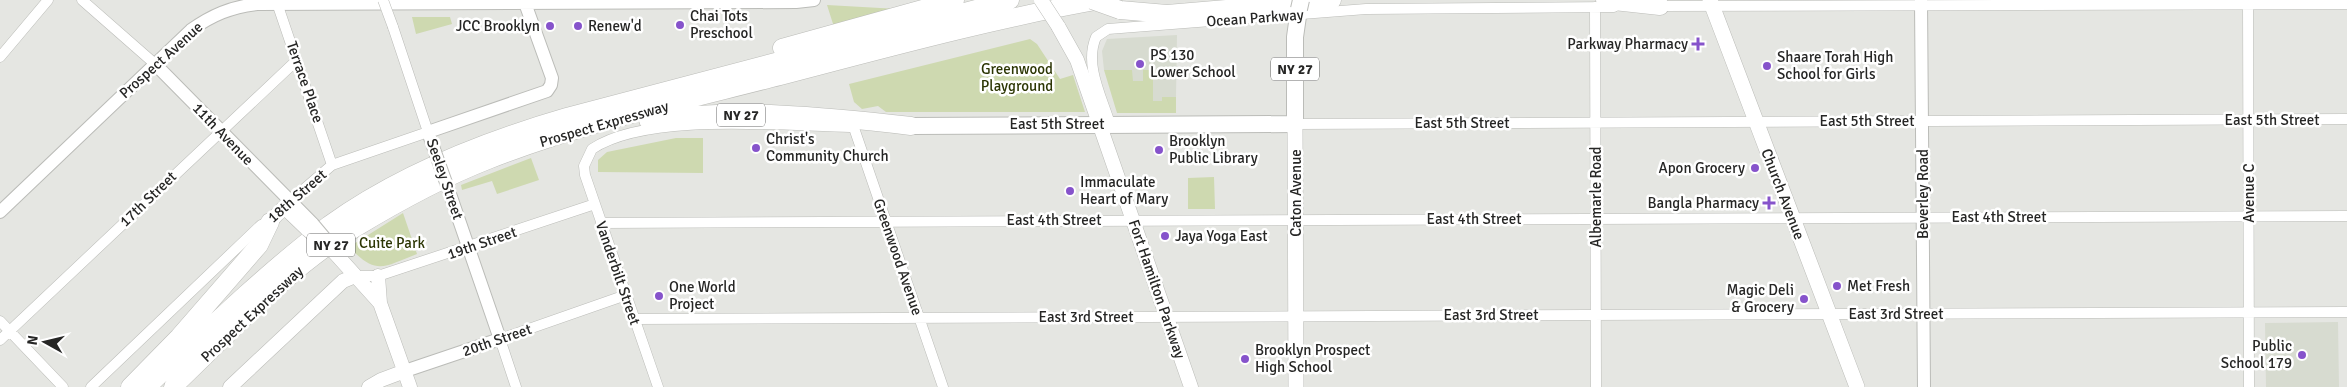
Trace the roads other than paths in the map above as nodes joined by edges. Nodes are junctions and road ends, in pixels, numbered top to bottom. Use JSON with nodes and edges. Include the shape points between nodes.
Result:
{"nodes":[{"id":1,"x":48,"y":0,"type":"edge"},
{"id":2,"x":82,"y":0,"type":"edge"},
{"id":3,"x":383,"y":0,"type":"edge"},
{"id":4,"x":810,"y":0,"type":"edge"},
{"id":5,"x":955,"y":0,"type":"edge"},
{"id":6,"x":1010,"y":0,"type":"edge"},
{"id":7,"x":1041,"y":0,"type":"edge"},
{"id":8,"x":1092,"y":0,"type":"edge"},
{"id":9,"x":1101,"y":0,"type":"edge"},
{"id":10,"x":1332,"y":0,"type":"edge"},
{"id":11,"x":629,"y":1,"type":"edge"},
{"id":12,"x":277,"y":2,"type":"edge"},
{"id":13,"x":525,"y":2,"type":"edge"},
{"id":14,"x":2248,"y":2,"type":"edge"},
{"id":15,"x":1712,"y":3,"type":"edge"},
{"id":16,"x":1921,"y":3,"type":"edge"},
{"id":17,"x":1600,"y":4,"type":"edge"},
{"id":18,"x":2347,"y":4,"type":"edge"},
{"id":19,"x":1660,"y":6,"type":"joint"},
{"id":20,"x":1299,"y":8,"type":"edge"},
{"id":21,"x":0,"y":57,"type":"edge"},
{"id":22,"x":297,"y":60,"type":"junction"},
{"id":23,"x":155,"y":64,"type":"junction"},
{"id":24,"x":686,"y":85,"type":"junction"},
{"id":25,"x":2347,"y":119,"type":"edge"},
{"id":26,"x":2248,"y":120,"type":"junction"},
{"id":27,"x":1755,"y":121,"type":"junction"},
{"id":28,"x":1922,"y":121,"type":"junction"},
{"id":29,"x":1595,"y":122,"type":"junction"},
{"id":30,"x":1105,"y":124,"type":"junction"},
{"id":31,"x":1295,"y":124,"type":"junction"},
{"id":32,"x":911,"y":126,"type":"junction"},
{"id":33,"x":854,"y":128,"type":"junction"},
{"id":34,"x":219,"y":131,"type":"junction"},
{"id":35,"x":428,"y":132,"type":"junction"},
{"id":36,"x":571,"y":132,"type":"junction"},
{"id":37,"x":587,"y":158,"type":"joint"},
{"id":38,"x":332,"y":165,"type":"junction"},
{"id":39,"x":287,"y":204,"type":"junction"},
{"id":40,"x":595,"y":204,"type":"junction"},
{"id":41,"x":0,"y":212,"type":"edge"},
{"id":42,"x":2249,"y":216,"type":"junction"},
{"id":43,"x":2347,"y":216,"type":"edge"},
{"id":44,"x":1596,"y":218,"type":"junction"},
{"id":45,"x":1793,"y":218,"type":"junction"},
{"id":46,"x":1923,"y":218,"type":"junction"},
{"id":47,"x":1133,"y":220,"type":"junction"},
{"id":48,"x":1296,"y":220,"type":"junction"},
{"id":49,"x":886,"y":221,"type":"junction"},
{"id":50,"x":270,"y":222,"type":"junction"},
{"id":51,"x":601,"y":222,"type":"junction"},
{"id":52,"x":468,"y":248,"type":"junction"},
{"id":53,"x":355,"y":276,"type":"junction"},
{"id":54,"x":378,"y":276,"type":"junction"},
{"id":55,"x":626,"y":295,"type":"junction"},
{"id":56,"x":380,"y":303,"type":"junction"},
{"id":57,"x":2347,"y":312,"type":"edge"},
{"id":58,"x":2249,"y":313,"type":"junction"},
{"id":59,"x":1829,"y":314,"type":"junction"},
{"id":60,"x":1924,"y":314,"type":"junction"},
{"id":61,"x":1596,"y":315,"type":"junction"},
{"id":62,"x":1167,"y":316,"type":"junction"},
{"id":63,"x":1296,"y":316,"type":"junction"},
{"id":64,"x":919,"y":318,"type":"junction"},
{"id":65,"x":634,"y":319,"type":"junction"},
{"id":66,"x":0,"y":321,"type":"edge"},
{"id":67,"x":10,"y":331,"type":"junction"},
{"id":68,"x":500,"y":339,"type":"junction"},
{"id":69,"x":0,"y":340,"type":"edge"},
{"id":70,"x":405,"y":371,"type":"junction"},
{"id":71,"x":63,"y":387,"type":"edge"},
{"id":72,"x":91,"y":387,"type":"edge"},
{"id":73,"x":130,"y":387,"type":"edge"},
{"id":74,"x":148,"y":387,"type":"edge"},
{"id":75,"x":173,"y":387,"type":"edge"},
{"id":76,"x":230,"y":387,"type":"edge"},
{"id":77,"x":370,"y":387,"type":"edge"},
{"id":78,"x":410,"y":387,"type":"edge"},
{"id":79,"x":516,"y":387,"type":"edge"},
{"id":80,"x":658,"y":387,"type":"edge"},
{"id":81,"x":943,"y":387,"type":"edge"},
{"id":82,"x":1191,"y":387,"type":"edge"},
{"id":83,"x":1296,"y":387,"type":"edge"},
{"id":84,"x":1596,"y":387,"type":"edge"},
{"id":85,"x":1857,"y":387,"type":"edge"},
{"id":86,"x":1924,"y":387,"type":"edge"},
{"id":87,"x":2249,"y":387,"type":"edge"}],
"edges":[{"from":1,"to":21,"type":"street"},
{"from":2,"to":23,"type":"street","name":"11th Avenue"},
{"from":3,"to":35,"type":"street","name":"Seeley Street","bridge":true},
{"from":4,"to":11,"type":"street","name":"Prospect Avenue"},
{"from":5,"to":24,"type":"highway","via":[[736,62]]},
{"from":6,"to":24,"type":"highway","name":"Prospect Expressway","number":"NY 27"},
{"from":7,"to":30,"type":"main road","name":"Fort Hamilton Parkway","bridge":true,"via":[[1077,60]]},
{"from":8,"to":10,"type":"highway","bridge":true,"via":[[1120,10],[1167,14]]},
{"from":9,"to":36,"type":"highway","name":"Prospect Expressway","via":[[1022,14]]},
{"from":11,"to":13,"type":"street","name":"Prospect Avenue"},
{"from":12,"to":13,"type":"street","name":"Prospect Avenue"},
{"from":12,"to":22,"type":"street","name":"Terrace Place"},
{"from":12,"to":23,"type":"street","name":"Prospect Avenue","via":[[246,5],[212,16],[191,30]]},
{"from":13,"to":35,"type":"street","name":"18th Street","via":[[552,78],[547,91]]},
{"from":14,"to":16,"type":"street"},
{"from":14,"to":18,"type":"street"},
{"from":14,"to":26,"type":"street","name":"Avenue C"},
{"from":15,"to":16,"type":"street"},
{"from":15,"to":19,"type":"street"},
{"from":15,"to":27,"type":"main road","name":"Church Avenue"},
{"from":16,"to":28,"type":"street","name":"Beverley Road"},
{"from":17,"to":19,"type":"highway"},
{"from":17,"to":20,"type":"street","name":"Ocean Parkway"},
{"from":17,"to":29,"type":"street","name":"Albemarle Road"},
{"from":20,"to":30,"type":"street","name":"Ocean Parkway","via":[[1103,31],[1093,44],[1092,62]]},
{"from":20,"to":31,"type":"highway","name":"Caton Avenue","number":"NY 27","via":[[1295,37]]},
{"from":22,"to":34,"type":"street","name":"17th Street"},
{"from":22,"to":38,"type":"street","name":"Terrace Place"},
{"from":23,"to":34,"type":"street","name":"11th Avenue"},
{"from":23,"to":41,"type":"street","name":"Prospect Avenue"},
{"from":24,"to":74,"type":"highway","name":"Prospect Expressway","number":"NY 27","via":[[515,132],[454,156],[388,189],[331,224],[276,267]]},
{"from":25,"to":26,"type":"street","name":"East 5th Street"},
{"from":26,"to":28,"type":"street","name":"East 5th Street"},
{"from":26,"to":42,"type":"street","name":"Avenue C"},
{"from":27,"to":28,"type":"street","name":"East 5th Street"},
{"from":27,"to":29,"type":"street","name":"East 5th Street"},
{"from":27,"to":45,"type":"main road","name":"Church Avenue"},
{"from":28,"to":46,"type":"street","name":"Beverley Road"},
{"from":29,"to":31,"type":"street","name":"East 5th Street"},
{"from":29,"to":44,"type":"street","name":"Albemarle Road"},
{"from":30,"to":31,"type":"highway","name":"East 5th Street","number":"NY 27"},
{"from":30,"to":32,"type":"highway","name":"East 5th Street","number":"NY 27"},
{"from":30,"to":47,"type":"main road","name":"Fort Hamilton Parkway"},
{"from":31,"to":48,"type":"main road","name":"Caton Avenue"},
{"from":32,"to":33,"type":"street","name":"East 5th Street"},
{"from":32,"to":36,"type":"highway","number":"NY 27","via":[[823,117],[726,114],[676,116]]},
{"from":33,"to":37,"type":"street","name":"East 5th Street","via":[[718,124],[670,126],[599,144]]},
{"from":33,"to":49,"type":"street","name":"Greenwood Avenue"},
{"from":34,"to":39,"type":"street","name":"11th Avenue"},
{"from":34,"to":67,"type":"street","name":"17th Street"},
{"from":35,"to":38,"type":"street","name":"18th Street"},
{"from":35,"to":52,"type":"street","name":"Seeley Street","bridge":true},
{"from":36,"to":75,"type":"highway","name":"Prospect Expressway","number":"NY 27","via":[[486,161],[410,196],[353,230],[296,272]]},
{"from":37,"to":40,"type":"street","name":"Vanderbilt Street","via":[[585,175]]},
{"from":38,"to":39,"type":"street","name":"18th Street"},
{"from":39,"to":50,"type":"main road","name":"18th Street"},
{"from":39,"to":53,"type":"main road","bridge":true,"via":[[310,227],[319,242],[336,254]]},
{"from":40,"to":51,"type":"street","name":"Vanderbilt Street"},
{"from":40,"to":52,"type":"street","name":"19th Street"},
{"from":42,"to":43,"type":"street","name":"East 4th Street"},
{"from":42,"to":46,"type":"street","name":"East 4th Street"},
{"from":42,"to":58,"type":"street","name":"Avenue C"},
{"from":44,"to":45,"type":"street","name":"East 4th Street"},
{"from":44,"to":48,"type":"street","name":"East 4th Street"},
{"from":44,"to":61,"type":"street","name":"Albemarle Road"},
{"from":45,"to":46,"type":"street","name":"East 4th Street"},
{"from":45,"to":59,"type":"main road","name":"Church Avenue"},
{"from":46,"to":60,"type":"street","name":"Beverley Road"},
{"from":47,"to":48,"type":"street","name":"East 4th Street"},
{"from":47,"to":49,"type":"street","name":"East 4th Street"},
{"from":47,"to":62,"type":"main road","name":"Fort Hamilton Parkway"},
{"from":48,"to":63,"type":"main road","name":"Caton Avenue"},
{"from":49,"to":51,"type":"street","name":"East 4th Street"},
{"from":49,"to":64,"type":"street","name":"Greenwood Avenue"},
{"from":50,"to":72,"type":"street","name":"18th Street","via":[[261,225]]},
{"from":50,"to":73,"type":"highway","via":[[259,245],[179,337]]},
{"from":51,"to":55,"type":"street","name":"Vanderbilt Street"},
{"from":52,"to":54,"type":"street","name":"19th Street"},
{"from":52,"to":68,"type":"street","name":"Seeley Street"},
{"from":53,"to":54,"type":"street","name":"19th Street"},
{"from":53,"to":56,"type":"main road"},
{"from":53,"to":76,"type":"main road","via":[[343,281]]},
{"from":54,"to":56,"type":"main road"},
{"from":55,"to":65,"type":"street","name":"Vanderbilt Street"},
{"from":55,"to":68,"type":"street","name":"20th Street"},
{"from":56,"to":70,"type":"main road"},
{"from":57,"to":58,"type":"street","name":"East 3rd Street"},
{"from":58,"to":60,"type":"street","name":"East 3rd Street"},
{"from":58,"to":87,"type":"street","name":"Avenue C"},
{"from":59,"to":60,"type":"street","name":"East 3rd Street"},
{"from":59,"to":61,"type":"street","name":"East 3rd Street"},
{"from":59,"to":85,"type":"main road","name":"Church Avenue"},
{"from":60,"to":86,"type":"street","name":"Beverley Road"},
{"from":61,"to":63,"type":"street","name":"East 3rd Street"},
{"from":61,"to":84,"type":"street","name":"Albemarle Road"},
{"from":62,"to":63,"type":"street","name":"East 3rd Street"},
{"from":62,"to":64,"type":"street","name":"East 3rd Street"},
{"from":62,"to":82,"type":"main road","name":"Fort Hamilton Parkway"},
{"from":63,"to":83,"type":"main road","name":"Caton Avenue"},
{"from":64,"to":65,"type":"street","name":"East 3rd Street"},
{"from":64,"to":81,"type":"street","name":"Greenwood Avenue"},
{"from":65,"to":80,"type":"street","name":"Vanderbilt Street"},
{"from":66,"to":67,"type":"street"},
{"from":67,"to":69,"type":"street","name":"17th Street"},
{"from":67,"to":71,"type":"street"},
{"from":68,"to":70,"type":"street","name":"20th Street"},
{"from":68,"to":79,"type":"street","name":"Seeley Street"},
{"from":70,"to":77,"type":"main road","name":"20th Street"},
{"from":70,"to":78,"type":"main road"}]}
